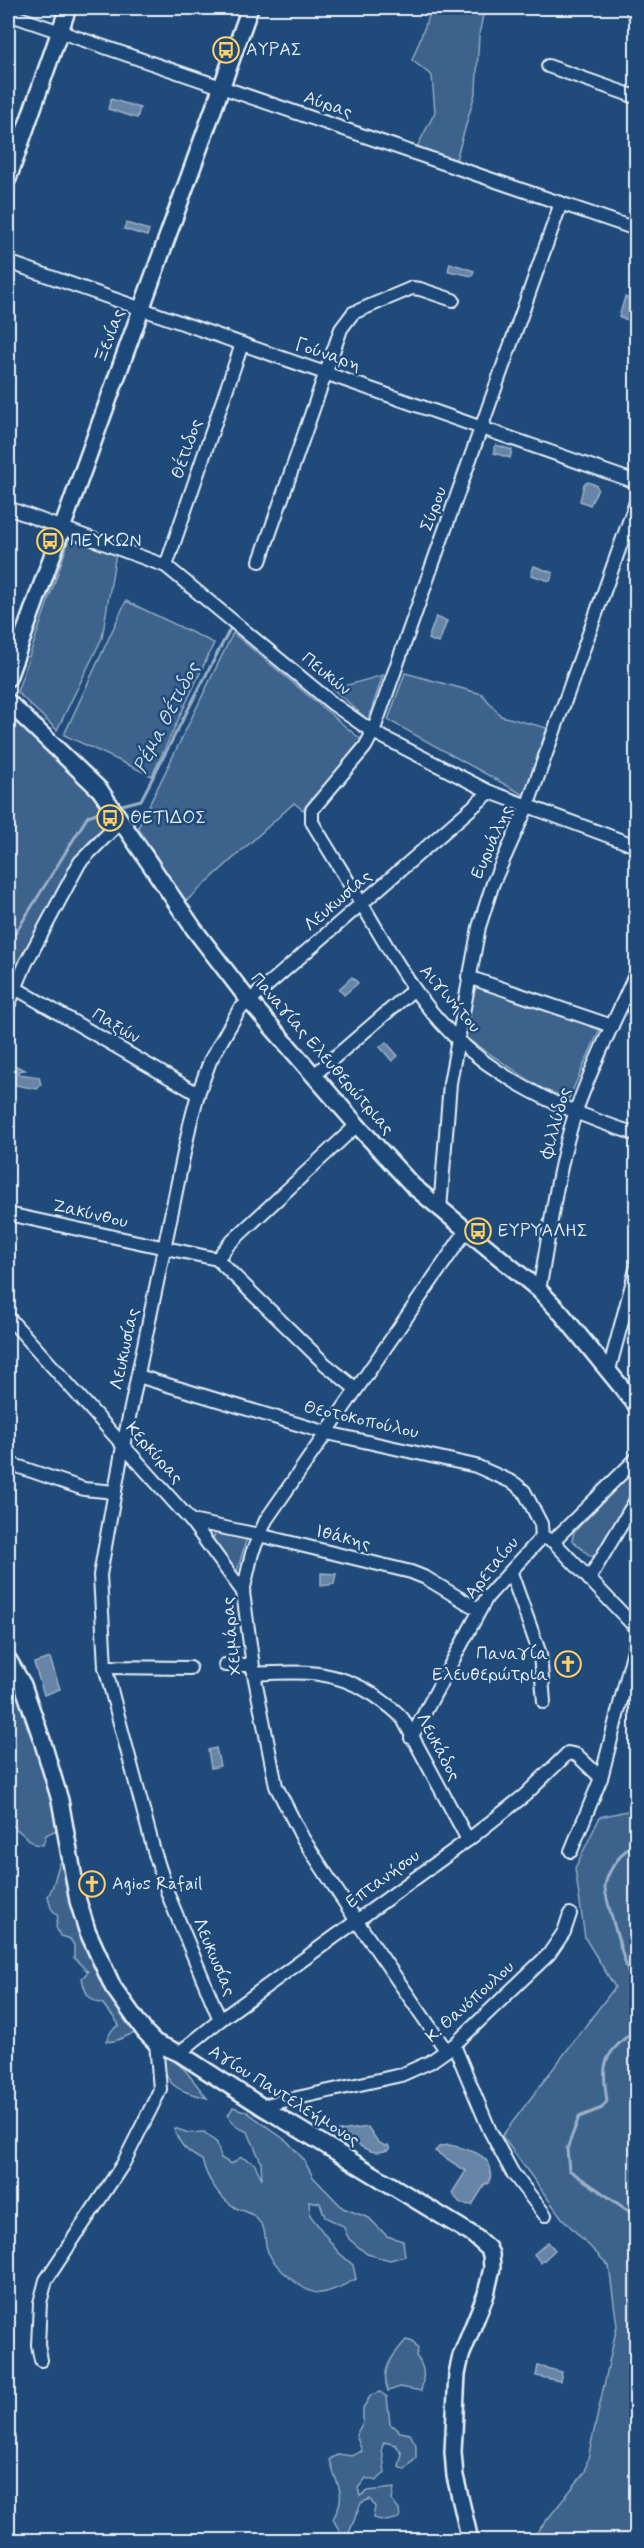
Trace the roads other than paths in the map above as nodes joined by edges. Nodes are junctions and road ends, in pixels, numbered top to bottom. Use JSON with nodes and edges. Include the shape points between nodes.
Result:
{"nodes":[{"id":1,"x":68,"y":8,"type":"edge"},
{"id":2,"x":250,"y":8,"type":"edge"},
{"id":3,"x":8,"y":14,"type":"edge"},
{"id":4,"x":59,"y":32,"type":"junction"},
{"id":5,"x":548,"y":66,"type":"dead end"},
{"id":6,"x":221,"y":87,"type":"junction"},
{"id":7,"x":636,"y":97,"type":"edge"},
{"id":8,"x":8,"y":179,"type":"edge"},
{"id":9,"x":561,"y":203,"type":"junction"},
{"id":10,"x":636,"y":229,"type":"edge"},
{"id":11,"x":8,"y":262,"type":"edge"},
{"id":12,"x":453,"y":300,"type":"dead end"},
{"id":13,"x":141,"y":309,"type":"junction"},
{"id":14,"x":242,"y":344,"type":"junction"},
{"id":15,"x":324,"y":372,"type":"junction"},
{"id":16,"x":482,"y":428,"type":"junction"},
{"id":17,"x":636,"y":482,"type":"edge"},
{"id":18,"x":636,"y":502,"type":"edge"},
{"id":19,"x":8,"y":508,"type":"edge"},
{"id":20,"x":62,"y":527,"type":"junction"},
{"id":21,"x":261,"y":561,"type":"dead end"},
{"id":22,"x":166,"y":566,"type":"junction"},
{"id":23,"x":8,"y":678,"type":"edge"},
{"id":24,"x":8,"y":702,"type":"edge"},
{"id":25,"x":374,"y":732,"type":"junction"},
{"id":26,"x":490,"y":792,"type":"junction"},
{"id":27,"x":528,"y":807,"type":"junction"},
{"id":28,"x":312,"y":810,"type":"joint"},
{"id":29,"x":121,"y":821,"type":"junction"},
{"id":30,"x":636,"y":846,"type":"edge"},
{"id":31,"x":362,"y":905,"type":"junction"},
{"id":32,"x":636,"y":973,"type":"edge"},
{"id":33,"x":468,"y":977,"type":"junction"},
{"id":34,"x":16,"y":989,"type":"junction"},
{"id":35,"x":413,"y":990,"type":"junction"},
{"id":36,"x":250,"y":1002,"type":"junction"},
{"id":37,"x":8,"y":1006,"type":"edge"},
{"id":38,"x":612,"y":1026,"type":"junction"},
{"id":39,"x":457,"y":1040,"type":"junction"},
{"id":40,"x":314,"y":1075,"type":"junction"},
{"id":41,"x":198,"y":1094,"type":"junction"},
{"id":42,"x":575,"y":1112,"type":"junction"},
{"id":43,"x":357,"y":1125,"type":"junction"},
{"id":44,"x":636,"y":1134,"type":"edge"},
{"id":45,"x":440,"y":1210,"type":"junction"},
{"id":46,"x":8,"y":1214,"type":"edge"},
{"id":47,"x":466,"y":1231,"type":"junction"},
{"id":48,"x":164,"y":1249,"type":"junction"},
{"id":49,"x":217,"y":1259,"type":"junction"},
{"id":50,"x":636,"y":1269,"type":"edge"},
{"id":51,"x":539,"y":1290,"type":"junction"},
{"id":52,"x":8,"y":1317,"type":"edge"},
{"id":53,"x":609,"y":1370,"type":"junction"},
{"id":54,"x":138,"y":1376,"type":"junction"},
{"id":55,"x":356,"y":1389,"type":"junction"},
{"id":56,"x":636,"y":1405,"type":"edge"},
{"id":57,"x":327,"y":1433,"type":"junction"},
{"id":58,"x":123,"y":1446,"type":"junction"},
{"id":59,"x":636,"y":1460,"type":"edge"},
{"id":60,"x":8,"y":1463,"type":"edge"},
{"id":61,"x":115,"y":1492,"type":"junction"},
{"id":62,"x":636,"y":1500,"type":"edge"},
{"id":63,"x":191,"y":1521,"type":"junction"},
{"id":64,"x":260,"y":1535,"type":"junction"},
{"id":65,"x":547,"y":1539,"type":"junction"},
{"id":66,"x":511,"y":1573,"type":"junction"},
{"id":67,"x":590,"y":1579,"type":"junction"},
{"id":68,"x":243,"y":1592,"type":"junction"},
{"id":69,"x":479,"y":1610,"type":"junction"},
{"id":70,"x":636,"y":1628,"type":"edge"},
{"id":71,"x":636,"y":1642,"type":"edge"},
{"id":72,"x":8,"y":1659,"type":"edge"},
{"id":73,"x":225,"y":1665,"type":"dead end"},
{"id":74,"x":105,"y":1667,"type":"junction"},
{"id":75,"x":190,"y":1668,"type":"dead end"},
{"id":76,"x":253,"y":1670,"type":"junction"},
{"id":77,"x":544,"y":1702,"type":"dead end"},
{"id":78,"x":411,"y":1738,"type":"junction"},
{"id":79,"x":601,"y":1778,"type":"junction"},
{"id":80,"x":468,"y":1840,"type":"junction"},
{"id":81,"x":571,"y":1851,"type":"dead end"},
{"id":82,"x":570,"y":1914,"type":"dead end"},
{"id":83,"x":356,"y":1920,"type":"junction"},
{"id":84,"x":220,"y":2020,"type":"junction"},
{"id":85,"x":156,"y":2043,"type":"junction"},
{"id":86,"x":450,"y":2048,"type":"junction"},
{"id":87,"x":178,"y":2054,"type":"junction"},
{"id":88,"x":261,"y":2106,"type":"junction"},
{"id":89,"x":545,"y":2216,"type":"dead end"},
{"id":90,"x":41,"y":2360,"type":"dead end"},
{"id":91,"x":470,"y":2541,"type":"edge"}],
"edges":[{"from":1,"to":4,"type":"street"},
{"from":2,"to":6,"type":"street","name":"Ξενίας"},
{"from":3,"to":4,"type":"street","name":"Αύρας"},
{"from":4,"to":6,"type":"street","name":"Αύρας"},
{"from":4,"to":8,"type":"street"},
{"from":5,"to":7,"type":"street"},
{"from":6,"to":9,"type":"street","name":"Αύρας"},
{"from":6,"to":13,"type":"street","name":"Ξενίας"},
{"from":9,"to":10,"type":"street","name":"Αύρας"},
{"from":9,"to":16,"type":"street","name":"Σύρου"},
{"from":11,"to":13,"type":"street","name":"Γούναρη"},
{"from":12,"to":15,"type":"street","via":[[412,288],[353,313],[341,328]]},
{"from":13,"to":14,"type":"street","name":"Γούναρη"},
{"from":13,"to":20,"type":"street","name":"Ξενίας"},
{"from":14,"to":15,"type":"street","name":"Γούναρη"},
{"from":14,"to":22,"type":"street","name":"Θέτιδος"},
{"from":15,"to":16,"type":"street","name":"Γούναρη"},
{"from":15,"to":21,"type":"street"},
{"from":16,"to":17,"type":"street","name":"Γούναρη"},
{"from":16,"to":25,"type":"street","name":"Σύρου"},
{"from":18,"to":27,"type":"street","name":"Ευρυάλης"},
{"from":19,"to":20,"type":"street","name":"Πευκών"},
{"from":20,"to":22,"type":"street","name":"Πευκών"},
{"from":20,"to":23,"type":"street","name":"Ξενίας"},
{"from":22,"to":25,"type":"street","name":"Πευκών","via":[[333,704]]},
{"from":24,"to":29,"type":"street","name":"Παναγίας Ελευθερώτριας","via":[[100,790]]},
{"from":25,"to":26,"type":"street","name":"Πευκών"},
{"from":25,"to":28,"type":"street","name":"Σύρου"},
{"from":26,"to":27,"type":"street","name":"Πευκών"},
{"from":26,"to":31,"type":"street","name":"Λευκωσίας"},
{"from":27,"to":30,"type":"street","name":"Πευκών"},
{"from":27,"to":33,"type":"street","name":"Ευρυάλης","via":[[490,891]]},
{"from":28,"to":31,"type":"street","name":"Αιγινήτου","via":[[312,822]]},
{"from":29,"to":34,"type":"street","via":[[80,862]]},
{"from":29,"to":36,"type":"street","name":"Παναγίας Ελευθερώτριας","via":[[194,929]]},
{"from":31,"to":35,"type":"street","name":"Αιγινήτου"},
{"from":31,"to":36,"type":"street","name":"Λευκωσίας"},
{"from":32,"to":38,"type":"street","name":"Φιλλύδος"},
{"from":33,"to":38,"type":"street"},
{"from":33,"to":39,"type":"street","name":"Ευρυάλης"},
{"from":34,"to":37,"type":"street"},
{"from":34,"to":41,"type":"street","name":"Παξών"},
{"from":35,"to":39,"type":"street","name":"Αιγινήτου"},
{"from":35,"to":40,"type":"street"},
{"from":36,"to":40,"type":"street","name":"Παναγίας Ελευθερώτριας"},
{"from":36,"to":41,"type":"street","name":"Λευκωσίας","via":[[239,1010],[221,1039]]},
{"from":38,"to":42,"type":"street","name":"Φιλλύδος"},
{"from":39,"to":42,"type":"street","name":"Αιγινήτου","via":[[539,1096]]},
{"from":39,"to":45,"type":"street","name":"Ευρυάλης"},
{"from":40,"to":43,"type":"street","name":"Παναγίας Ελευθερώτριας"},
{"from":41,"to":48,"type":"street","name":"Λευκωσίας"},
{"from":42,"to":44,"type":"street","name":"Αιγινήτου"},
{"from":42,"to":51,"type":"street","name":"Φιλλύδος"},
{"from":43,"to":45,"type":"street","name":"Παναγίας Ελευθερώτριας"},
{"from":43,"to":49,"type":"street"},
{"from":45,"to":47,"type":"street","name":"Παναγίας Ελευθερώτριας"},
{"from":46,"to":48,"type":"street","name":"Ζακύνθου"},
{"from":47,"to":51,"type":"street","name":"Παναγίας Ελευθερώτριας"},
{"from":47,"to":55,"type":"street","name":"Χειμάρας"},
{"from":48,"to":49,"type":"street","name":"Ζακύνθου"},
{"from":48,"to":54,"type":"street","name":"Λευκωσίας"},
{"from":49,"to":55,"type":"street"},
{"from":50,"to":53,"type":"street"},
{"from":51,"to":53,"type":"street","name":"Παναγίας Ελευθερώτριας"},
{"from":52,"to":58,"type":"street","name":"Κερκύρας"},
{"from":53,"to":56,"type":"street","name":"Παναγίας Ελευθερώτριας"},
{"from":54,"to":57,"type":"street","name":"Θεοτοκοπούλου"},
{"from":54,"to":58,"type":"street","name":"Λευκωσίας"},
{"from":55,"to":57,"type":"street","name":"Χειμάρας"},
{"from":57,"to":64,"type":"street","name":"Χειμάρας","via":[[283,1493]]},
{"from":57,"to":65,"type":"street","name":"Θεοτοκοπούλου","via":[[445,1457],[514,1483],[536,1511]]},
{"from":58,"to":61,"type":"street","name":"Λευκωσίας"},
{"from":58,"to":63,"type":"street","name":"Κερκύρας"},
{"from":59,"to":65,"type":"street","name":"Αρεταίου"},
{"from":60,"to":61,"type":"street","via":[[84,1489]]},
{"from":61,"to":74,"type":"street","name":"Λευκωσίας","via":[[100,1575]]},
{"from":62,"to":67,"type":"street"},
{"from":63,"to":64,"type":"street","name":"Ιθάκης"},
{"from":63,"to":68,"type":"street","name":"Κερκύρας"},
{"from":64,"to":68,"type":"street","name":"Χειμάρας"},
{"from":64,"to":69,"type":"street","name":"Ιθάκης","via":[[411,1572]]},
{"from":65,"to":66,"type":"street","name":"Αρεταίου"},
{"from":65,"to":67,"type":"street","name":"Θεοτοκοπούλου"},
{"from":66,"to":69,"type":"street","name":"Αρεταίου"},
{"from":66,"to":77,"type":"street","via":[[540,1654]]},
{"from":67,"to":70,"type":"street","name":"Θεοτοκοπούλου"},
{"from":68,"to":76,"type":"street","name":"Χειμάρας"},
{"from":69,"to":78,"type":"street","name":"Αρεταίου"},
{"from":71,"to":79,"type":"street"},
{"from":72,"to":85,"type":"street","name":"Αγίου Παντελεήμονος","via":[[26,1693],[60,1800],[87,1930],[112,1987]]},
{"from":73,"to":76,"type":"street","name":"Λευκάδος"},
{"from":74,"to":75,"type":"street"},
{"from":74,"to":84,"type":"street","name":"Λευκωσίας","via":[[169,1897]]},
{"from":76,"to":78,"type":"street","name":"Λευκάδος","via":[[297,1671],[358,1684],[396,1711]]},
{"from":76,"to":83,"type":"street","name":"Χειμάρας","via":[[276,1786],[302,1837]]},
{"from":78,"to":80,"type":"street","name":"Λευκάδος"},
{"from":79,"to":80,"type":"street","name":"Επτανήσου","via":[[577,1755],[568,1754],[525,1795]]},
{"from":79,"to":81,"type":"street"},
{"from":80,"to":83,"type":"street","name":"Επτανήσου"},
{"from":82,"to":86,"type":"street","name":"Κ. Θανόπουλου","via":[[564,1932],[549,1954]]},
{"from":83,"to":84,"type":"street","name":"Επτανήσου"},
{"from":83,"to":86,"type":"street","name":"Χειμάρας"},
{"from":84,"to":87,"type":"street","name":"Επτανήσου"},
{"from":85,"to":87,"type":"street","name":"Αγίου Παντελεήμονος"},
{"from":85,"to":90,"type":"street","via":[[160,2089],[157,2096],[123,2164],[46,2280],[40,2303]]},
{"from":86,"to":88,"type":"street","name":"Κ. Θανόπουλου","via":[[400,2075]]},
{"from":86,"to":89,"type":"street","name":"Χειμάρας","via":[[512,2172]]},
{"from":87,"to":88,"type":"street","name":"Αγίου Παντελεήμονος"},
{"from":88,"to":91,"type":"street","name":"Αγίου Παντελεήμονος","via":[[473,2235],[491,2254],[492,2275],[457,2374],[453,2452]]}]}
